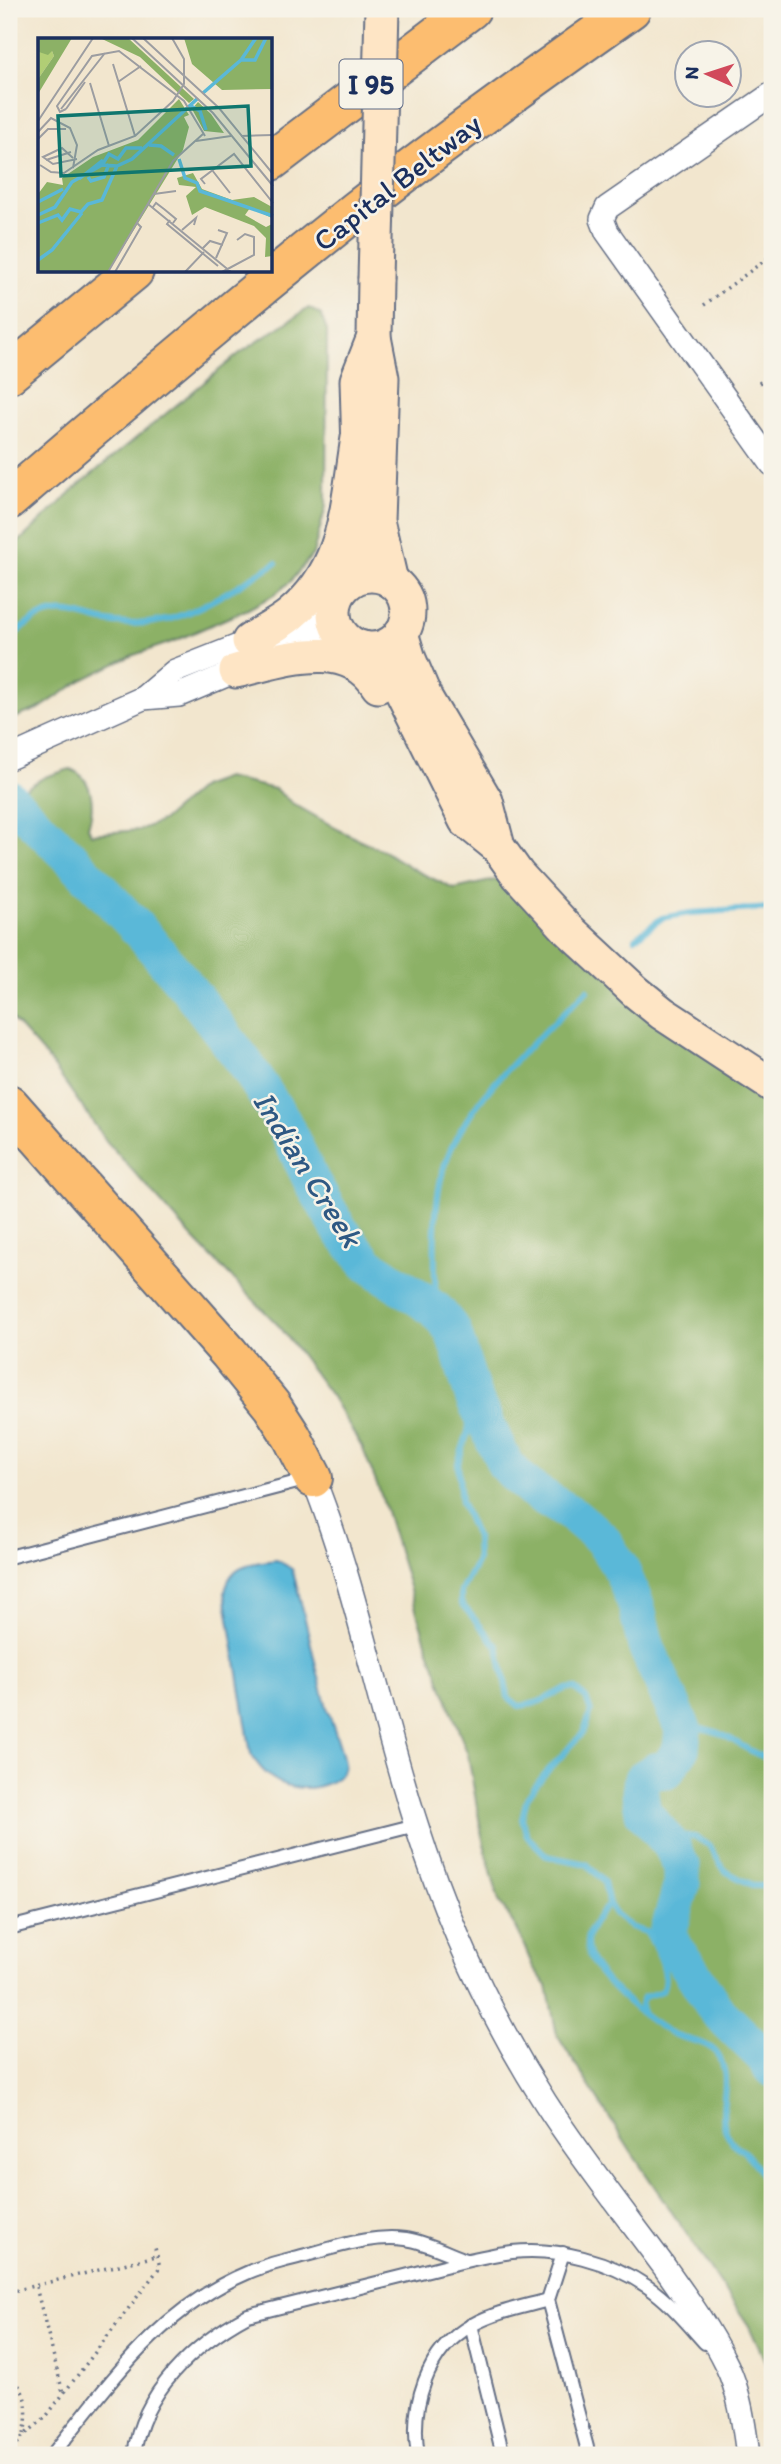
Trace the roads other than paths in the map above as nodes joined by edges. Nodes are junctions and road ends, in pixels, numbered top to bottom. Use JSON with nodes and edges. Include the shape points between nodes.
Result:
{"nodes":[{"id":1,"x":382,"y":9,"type":"edge"},
{"id":2,"x":471,"y":9,"type":"edge"},
{"id":3,"x":631,"y":9,"type":"edge"},
{"id":4,"x":772,"y":93,"type":"edge"},
{"id":5,"x":273,"y":159,"type":"edge"},
{"id":6,"x":132,"y":273,"type":"edge"},
{"id":7,"x":374,"y":337,"type":"junction"},
{"id":8,"x":9,"y":374,"type":"edge"},
{"id":9,"x":358,"y":438,"type":"junction"},
{"id":10,"x":772,"y":464,"type":"edge"},
{"id":11,"x":9,"y":500,"type":"edge"},
{"id":12,"x":391,"y":581,"type":"junction"},
{"id":13,"x":344,"y":590,"type":"junction"},
{"id":14,"x":401,"y":633,"type":"junction"},
{"id":15,"x":249,"y":641,"type":"junction"},
{"id":16,"x":353,"y":642,"type":"junction"},
{"id":17,"x":236,"y":671,"type":"junction"},
{"id":18,"x":143,"y":698,"type":"junction"},
{"id":19,"x":10,"y":757,"type":"edge"},
{"id":20,"x":440,"y":770,"type":"junction"},
{"id":21,"x":498,"y":847,"type":"junction"},
{"id":22,"x":772,"y":1084,"type":"edge"},
{"id":23,"x":9,"y":1104,"type":"edge"},
{"id":24,"x":313,"y":1478,"type":"junction"},
{"id":25,"x":9,"y":1557,"type":"edge"},
{"id":26,"x":416,"y":1825,"type":"junction"},
{"id":27,"x":9,"y":1928,"type":"edge"},
{"id":28,"x":563,"y":2253,"type":"junction"},
{"id":29,"x":467,"y":2260,"type":"junction"},
{"id":30,"x":548,"y":2300,"type":"junction"},
{"id":31,"x":471,"y":2325,"type":"junction"},
{"id":32,"x":728,"y":2368,"type":"junction"},
{"id":33,"x":52,"y":2455,"type":"edge"},
{"id":34,"x":134,"y":2455,"type":"edge"},
{"id":35,"x":418,"y":2455,"type":"edge"},
{"id":36,"x":503,"y":2455,"type":"edge"},
{"id":37,"x":589,"y":2455,"type":"edge"},
{"id":38,"x":748,"y":2455,"type":"edge"}],
"edges":[{"from":1,"to":7,"type":"street","bridge":true},
{"from":2,"to":5,"type":"highway","number":"I 95"},
{"from":3,"to":11,"type":"highway","name":"Capital Beltway","via":[[359,209]]},
{"from":4,"to":10,"type":"street","via":[[607,208],[602,219]]},
{"from":6,"to":8,"type":"highway"},
{"from":7,"to":9,"type":"street","via":[[358,380]]},
{"from":7,"to":12,"type":"street","via":[[382,379],[377,521]]},
{"from":9,"to":13,"type":"street","via":[[363,523],[360,552]]},
{"from":9,"to":15,"type":"street","via":[[342,536],[325,577],[289,615]]},
{"from":12,"to":13,"type":"street","via":[[365,576]]},
{"from":12,"to":14,"type":"street","via":[[407,603]]},
{"from":13,"to":15,"type":"street","via":[[312,617]]},
{"from":13,"to":16,"type":"street","via":[[335,620]]},
{"from":14,"to":16,"type":"street","via":[[377,649]]},
{"from":14,"to":21,"type":"street","via":[[426,699],[486,801]]},
{"from":15,"to":18,"type":"street","via":[[176,671]]},
{"from":16,"to":17,"type":"street","via":[[308,639]]},
{"from":16,"to":20,"type":"street","via":[[387,668],[397,682]]},
{"from":17,"to":18,"type":"street","via":[[179,695]]},
{"from":17,"to":20,"type":"street","via":[[313,654],[346,661],[375,681],[412,746]]},
{"from":18,"to":19,"type":"street"},
{"from":20,"to":21,"type":"street","via":[[466,821]]},
{"from":21,"to":22,"type":"street","via":[[566,927],[636,992]]},
{"from":23,"to":24,"type":"highway","via":[[229,1353],[272,1406]]},
{"from":24,"to":25,"type":"lane"},
{"from":24,"to":26,"type":"street","via":[[339,1550]]},
{"from":26,"to":27,"type":"lane"},
{"from":26,"to":32,"type":"street","via":[[470,1967],[501,2028],[546,2103],[700,2316]]},
{"from":28,"to":29,"type":"lane","via":[[511,2252]]},
{"from":28,"to":30,"type":"lane"},
{"from":28,"to":32,"type":"lane","via":[[609,2267],[649,2288]]},
{"from":29,"to":33,"type":"lane","via":[[390,2238],[335,2247],[250,2271],[190,2303],[163,2324]]},
{"from":29,"to":34,"type":"lane","via":[[248,2315],[231,2324],[191,2353],[162,2388],[148,2410]]},
{"from":30,"to":31,"type":"lane"},
{"from":30,"to":37,"type":"lane"},
{"from":31,"to":35,"type":"lane","via":[[438,2355],[424,2381],[414,2432]]},
{"from":31,"to":36,"type":"lane"},
{"from":32,"to":38,"type":"street","via":[[744,2421]]}]}
